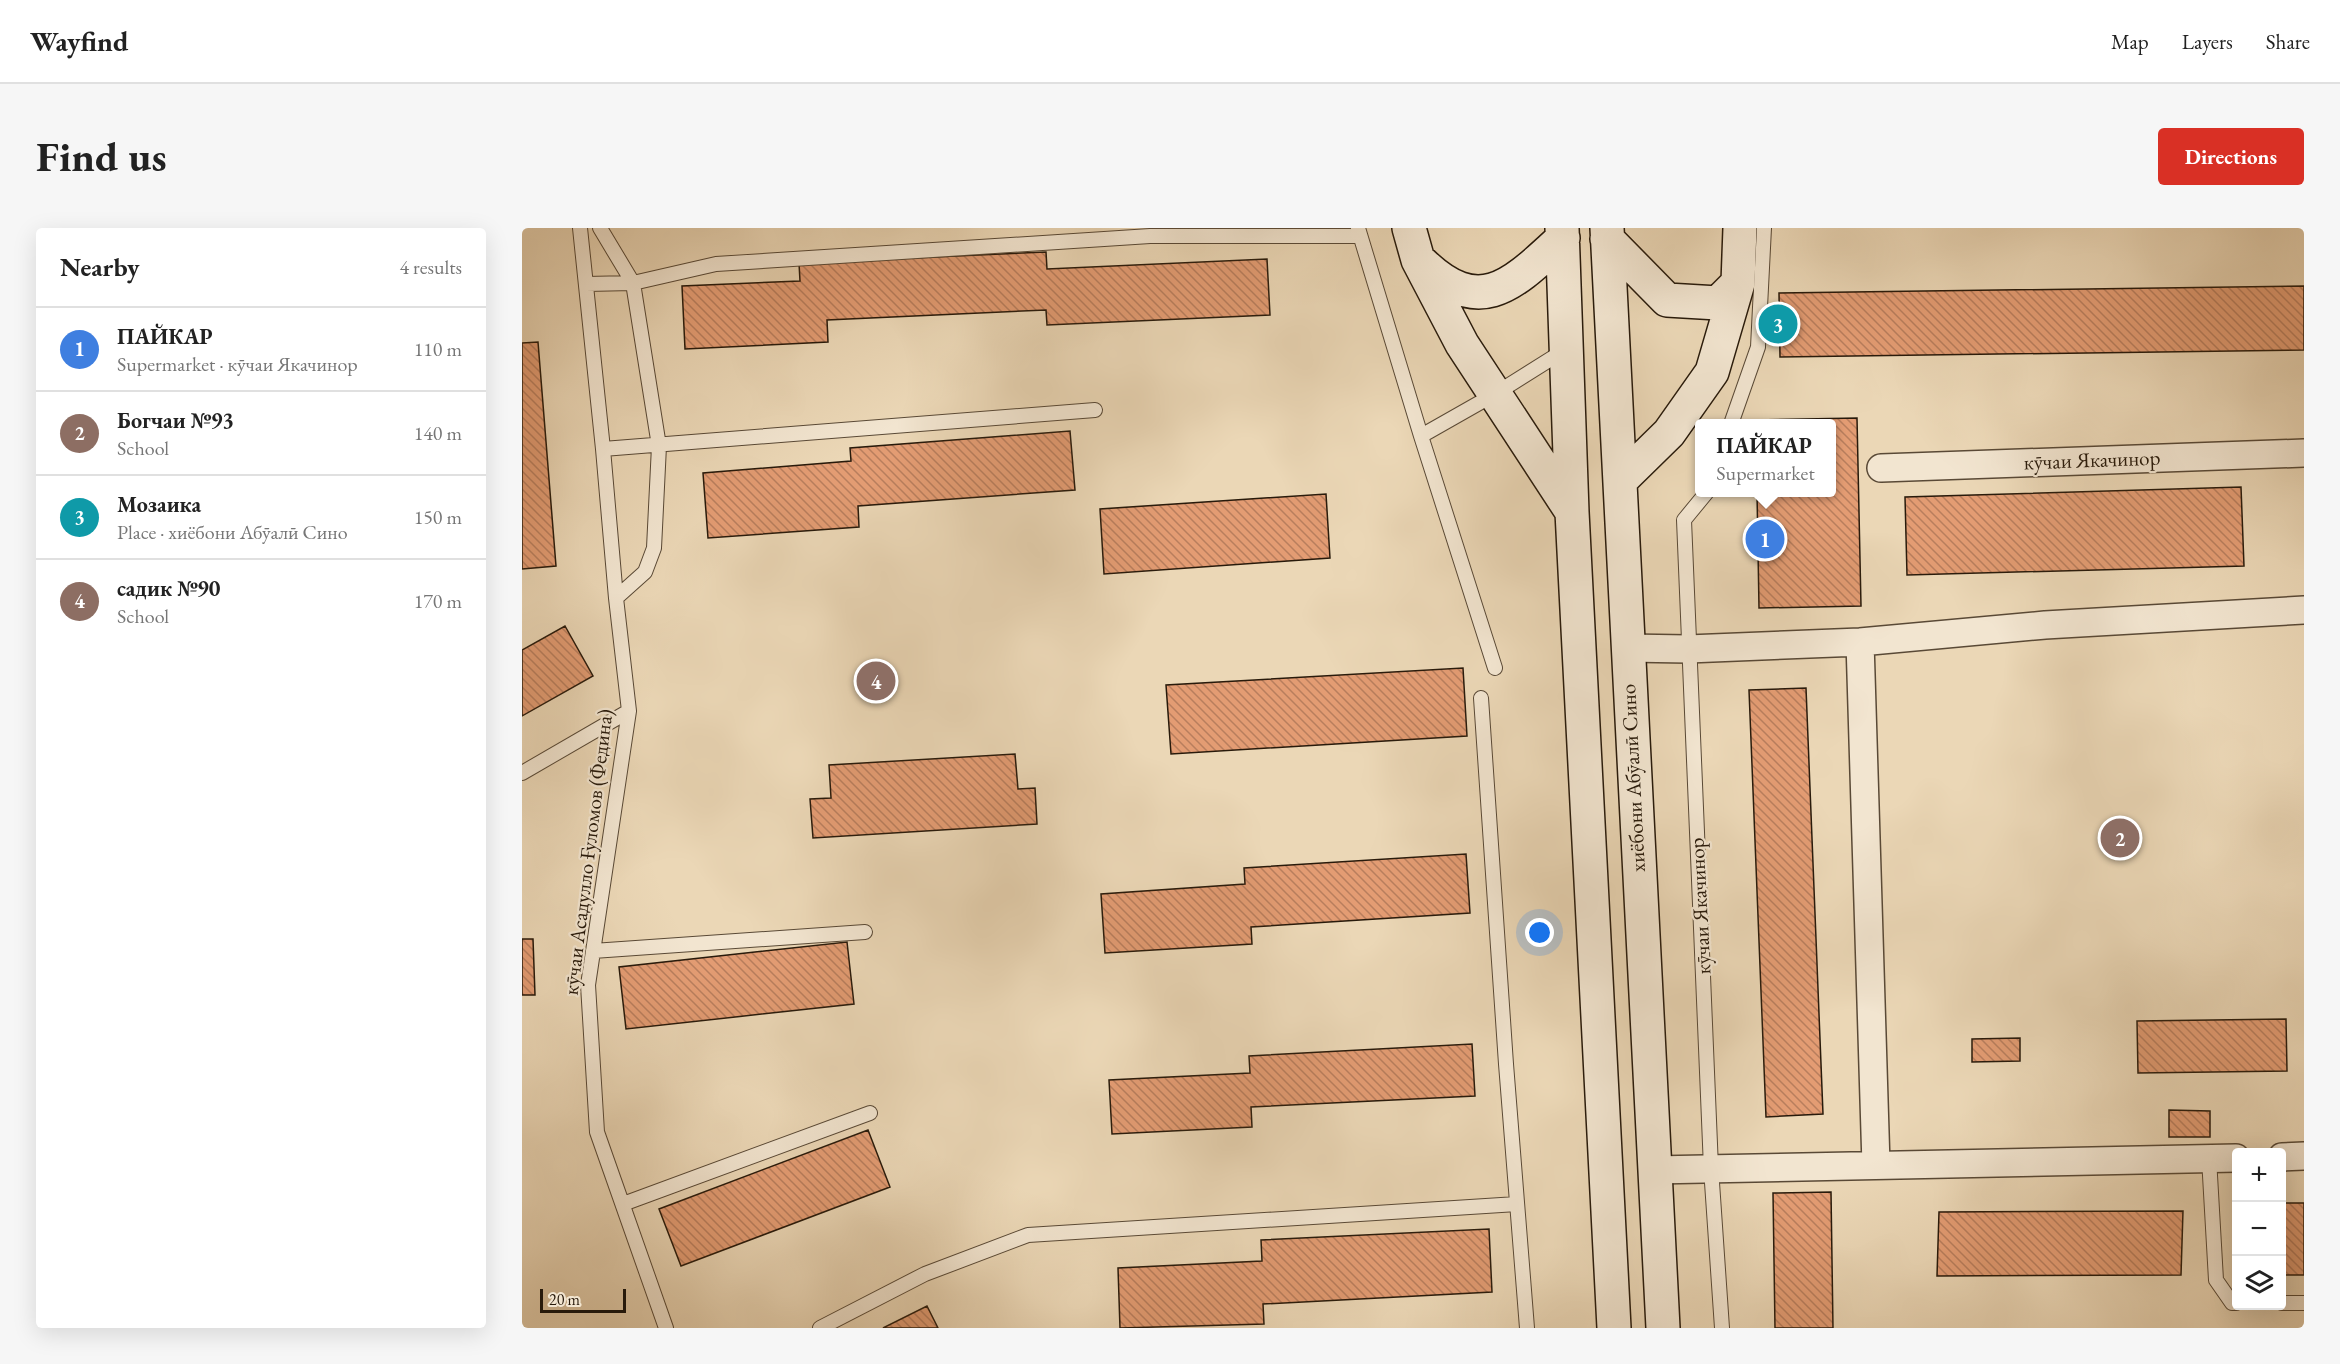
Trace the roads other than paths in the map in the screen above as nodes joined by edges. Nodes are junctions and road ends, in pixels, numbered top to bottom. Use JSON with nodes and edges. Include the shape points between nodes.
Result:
{"nodes":[{"id":1,"x":580,"y":228,"type":"edge"},
{"id":2,"x":600,"y":228,"type":"edge"},
{"id":3,"x":1409,"y":228,"type":"edge"},
{"id":4,"x":1740,"y":228,"type":"edge"},
{"id":5,"x":1764,"y":228,"type":"edge"},
{"id":6,"x":1359,"y":232,"type":"edge"},
{"id":7,"x":1563,"y":233,"type":"edge"},
{"id":8,"x":1607,"y":234,"type":"edge"},
{"id":9,"x":1419,"y":260,"type":"junction"},
{"id":10,"x":633,"y":283,"type":"junction"},
{"id":11,"x":1738,"y":283,"type":"junction"},
{"id":12,"x":586,"y":284,"type":"junction"},
{"id":13,"x":1567,"y":348,"type":"junction"},
{"id":14,"x":1495,"y":394,"type":"junction"},
{"id":15,"x":1095,"y":410,"type":"dead end"},
{"id":16,"x":1732,"y":419,"type":"edge"},
{"id":17,"x":1420,"y":436,"type":"junction"},
{"id":18,"x":659,"y":446,"type":"junction"},
{"id":19,"x":603,"y":449,"type":"junction"},
{"id":20,"x":2304,"y":453,"type":"edge"},
{"id":21,"x":1881,"y":468,"type":"dead end"},
{"id":22,"x":1620,"y":481,"type":"junction"},
{"id":23,"x":1703,"y":497,"type":"edge"},
{"id":24,"x":1572,"y":512,"type":"junction"},
{"id":25,"x":616,"y":598,"type":"junction"},
{"id":26,"x":2304,"y":610,"type":"edge"},
{"id":27,"x":1860,"y":642,"type":"junction"},
{"id":28,"x":1627,"y":648,"type":"junction"},
{"id":29,"x":1688,"y":649,"type":"junction"},
{"id":30,"x":1495,"y":668,"type":"dead end"},
{"id":31,"x":1481,"y":699,"type":"dead end"},
{"id":32,"x":629,"y":711,"type":"junction"},
{"id":33,"x":522,"y":773,"type":"edge"},
{"id":34,"x":865,"y":932,"type":"dead end"},
{"id":35,"x":593,"y":951,"type":"junction"},
{"id":36,"x":870,"y":1113,"type":"dead end"},
{"id":37,"x":2304,"y":1156,"type":"edge"},
{"id":38,"x":2286,"y":1157,"type":"edge"},
{"id":39,"x":2209,"y":1158,"type":"junction"},
{"id":40,"x":2232,"y":1158,"type":"edge"},
{"id":41,"x":1876,"y":1165,"type":"junction"},
{"id":42,"x":1711,"y":1168,"type":"junction"},
{"id":43,"x":1654,"y":1170,"type":"junction"},
{"id":44,"x":623,"y":1204,"type":"junction"},
{"id":45,"x":1517,"y":1204,"type":"junction"},
{"id":46,"x":2232,"y":1303,"type":"edge"},
{"id":47,"x":2286,"y":1303,"type":"edge"},
{"id":48,"x":2304,"y":1303,"type":"edge"},
{"id":49,"x":666,"y":1328,"type":"edge"},
{"id":50,"x":820,"y":1328,"type":"edge"},
{"id":51,"x":1527,"y":1328,"type":"edge"},
{"id":52,"x":1614,"y":1328,"type":"edge"},
{"id":53,"x":1663,"y":1328,"type":"edge"},
{"id":54,"x":1722,"y":1328,"type":"edge"}],
"edges":[{"from":1,"to":12,"type":"lane","name":"кӯчаи Асадулло Ғуломов (Федина)"},
{"from":2,"to":10,"type":"lane"},
{"from":3,"to":9,"type":"main road"},
{"from":4,"to":11,"type":"main road"},
{"from":5,"to":16,"type":"lane","via":[[1758,346]]},
{"from":6,"to":10,"type":"lane","via":[[1150,236],[716,264]]},
{"from":6,"to":17,"type":"lane"},
{"from":7,"to":9,"type":"main road","via":[[1527,272],[1502,288],[1470,292],[1440,281]]},
{"from":7,"to":13,"type":"main road"},
{"from":8,"to":11,"type":"main road","via":[[1667,300],[1718,303]]},
{"from":8,"to":22,"type":"main road","name":"хиёбони Абӯалӣ Сино"},
{"from":9,"to":14,"type":"main road","via":[[1462,344]]},
{"from":10,"to":12,"type":"lane"},
{"from":10,"to":18,"type":"lane"},
{"from":11,"to":22,"type":"main road","via":[[1712,372],[1669,433]]},
{"from":12,"to":19,"type":"lane","name":"кӯчаи Асадулло Ғуломов (Федина)"},
{"from":13,"to":14,"type":"lane"},
{"from":13,"to":24,"type":"main road"},
{"from":14,"to":17,"type":"lane"},
{"from":14,"to":24,"type":"main road"},
{"from":15,"to":18,"type":"lane"},
{"from":17,"to":30,"type":"lane"},
{"from":18,"to":19,"type":"lane"},
{"from":18,"to":25,"type":"lane","via":[[654,548],[645,572]]},
{"from":19,"to":25,"type":"lane","name":"кӯчаи Асадулло Ғуломов (Федина)"},
{"from":20,"to":21,"type":"street","name":"кӯчаи Якачинор"},
{"from":22,"to":28,"type":"main road","name":"хиёбони Абӯалӣ Сино"},
{"from":23,"to":29,"type":"lane","name":"кӯчаи Якачинор","via":[[1684,520]]},
{"from":24,"to":52,"type":"main road"},
{"from":25,"to":32,"type":"lane","name":"кӯчаи Асадулло Ғуломов (Федина)"},
{"from":26,"to":27,"type":"street","via":[[2045,625]]},
{"from":27,"to":29,"type":"street"},
{"from":27,"to":41,"type":"street"},
{"from":28,"to":29,"type":"street"},
{"from":28,"to":43,"type":"main road","name":"хиёбони Абӯалӣ Сино"},
{"from":29,"to":42,"type":"lane","name":"кӯчаи Якачинор"},
{"from":31,"to":45,"type":"lane"},
{"from":32,"to":33,"type":"lane"},
{"from":32,"to":35,"type":"lane","name":"кӯчаи Асадулло Ғуломов (Федина)"},
{"from":34,"to":35,"type":"lane"},
{"from":35,"to":44,"type":"lane","name":"кӯчаи Асадулло Ғуломов (Федина)","via":[[588,985],[597,1132]]},
{"from":36,"to":44,"type":"lane"},
{"from":37,"to":38,"type":"street"},
{"from":39,"to":40,"type":"street"},
{"from":39,"to":41,"type":"street"},
{"from":39,"to":46,"type":"lane","via":[[2216,1280]]},
{"from":41,"to":42,"type":"street"},
{"from":42,"to":43,"type":"street"},
{"from":42,"to":54,"type":"lane","name":"кӯчаи Якачинор"},
{"from":43,"to":53,"type":"main road","name":"хиёбони Абӯалӣ Сино"},
{"from":44,"to":49,"type":"lane","name":"кӯчаи Асадулло Ғуломов (Федина)"},
{"from":45,"to":50,"type":"lane","via":[[1028,1235],[925,1274]]},
{"from":45,"to":51,"type":"lane"},
{"from":47,"to":48,"type":"lane"}]}
